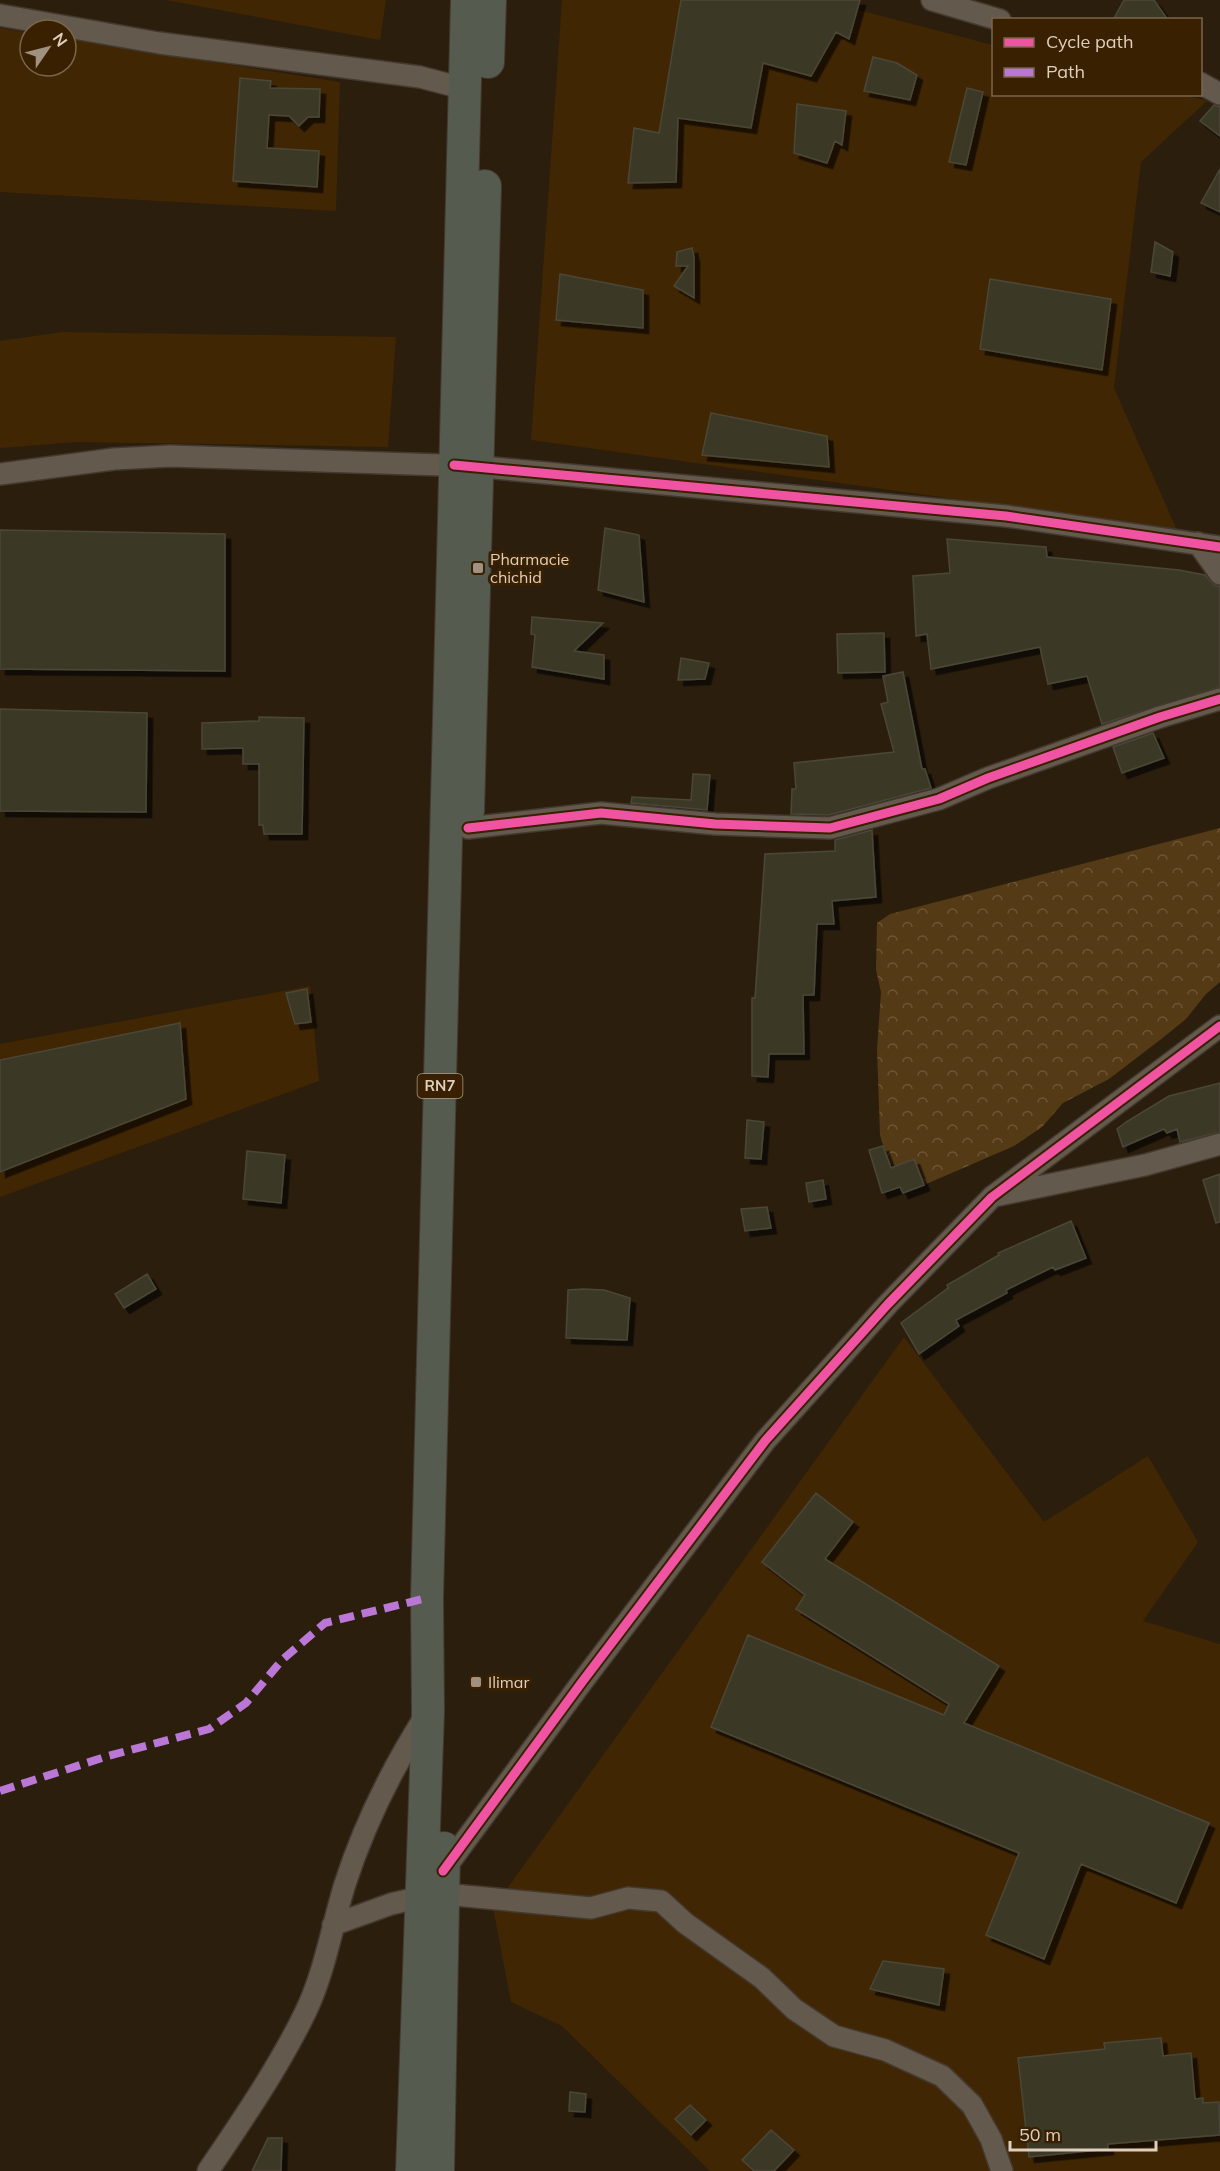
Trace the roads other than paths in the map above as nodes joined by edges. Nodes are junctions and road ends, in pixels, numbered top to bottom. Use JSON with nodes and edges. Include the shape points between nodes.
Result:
{"nodes":[{"id":1,"x":468,"y":0,"type":"edge"},
{"id":2,"x":490,"y":0,"type":"edge"},
{"id":3,"x":932,"y":0,"type":"edge"},
{"id":4,"x":0,"y":15,"type":"edge"},
{"id":5,"x":993,"y":18,"type":"edge"},
{"id":6,"x":466,"y":89,"type":"junction"},
{"id":7,"x":467,"y":466,"type":"junction"},
{"id":8,"x":0,"y":474,"type":"edge"},
{"id":9,"x":1198,"y":543,"type":"junction"},
{"id":10,"x":1220,"y":547,"type":"edge"},
{"id":11,"x":1220,"y":574,"type":"edge"},
{"id":12,"x":1220,"y":699,"type":"edge"},
{"id":13,"x":468,"y":828,"type":"junction"},
{"id":14,"x":1220,"y":1026,"type":"edge"},
{"id":15,"x":1220,"y":1144,"type":"edge"},
{"id":16,"x":992,"y":1197,"type":"junction"},
{"id":17,"x":428,"y":1712,"type":"junction"},
{"id":18,"x":436,"y":1887,"type":"junction"},
{"id":19,"x":333,"y":1925,"type":"junction"},
{"id":20,"x":208,"y":2171,"type":"edge"},
{"id":21,"x":412,"y":2171,"type":"edge"},
{"id":22,"x":438,"y":2171,"type":"edge"},
{"id":23,"x":1002,"y":2171,"type":"edge"}],
"edges":[{"from":1,"to":6,"type":"highway","number":"RN7"},
{"from":2,"to":7,"type":"highway","number":"RN7"},
{"from":3,"to":5,"type":"street"},
{"from":4,"to":6,"type":"street","via":[[159,43],[420,77]]},
{"from":6,"to":7,"type":"highway","number":"RN7"},
{"from":7,"to":8,"type":"street","via":[[170,456]]},
{"from":7,"to":9,"type":"street","via":[[1006,516]]},
{"from":7,"to":13,"type":"highway","number":"RN7"},
{"from":7,"to":17,"type":"highway","number":"RN7","via":[[427,1598]]},
{"from":9,"to":10,"type":"street"},
{"from":9,"to":11,"type":"street"},
{"from":12,"to":13,"type":"street","via":[[1030,763],[939,799],[830,828],[715,824],[601,813]]},
{"from":13,"to":18,"type":"highway","number":"RN7"},
{"from":14,"to":16,"type":"street"},
{"from":15,"to":16,"type":"street","via":[[1145,1165]]},
{"from":16,"to":18,"type":"street","via":[[903,1288],[765,1441],[603,1653]]},
{"from":17,"to":18,"type":"highway","number":"RN7"},
{"from":17,"to":19,"type":"street","via":[[387,1782],[346,1881]]},
{"from":18,"to":19,"type":"street"},
{"from":18,"to":21,"type":"highway","number":"RN7"},
{"from":18,"to":22,"type":"highway","number":"RN7"},
{"from":18,"to":23,"type":"street","via":[[591,1908],[628,1898],[660,1901],[762,1978],[794,2009],[834,2036],[885,2050],[942,2076],[972,2105],[991,2139]]},
{"from":19,"to":20,"type":"street","via":[[318,1983],[306,2011],[257,2097]]}]}
